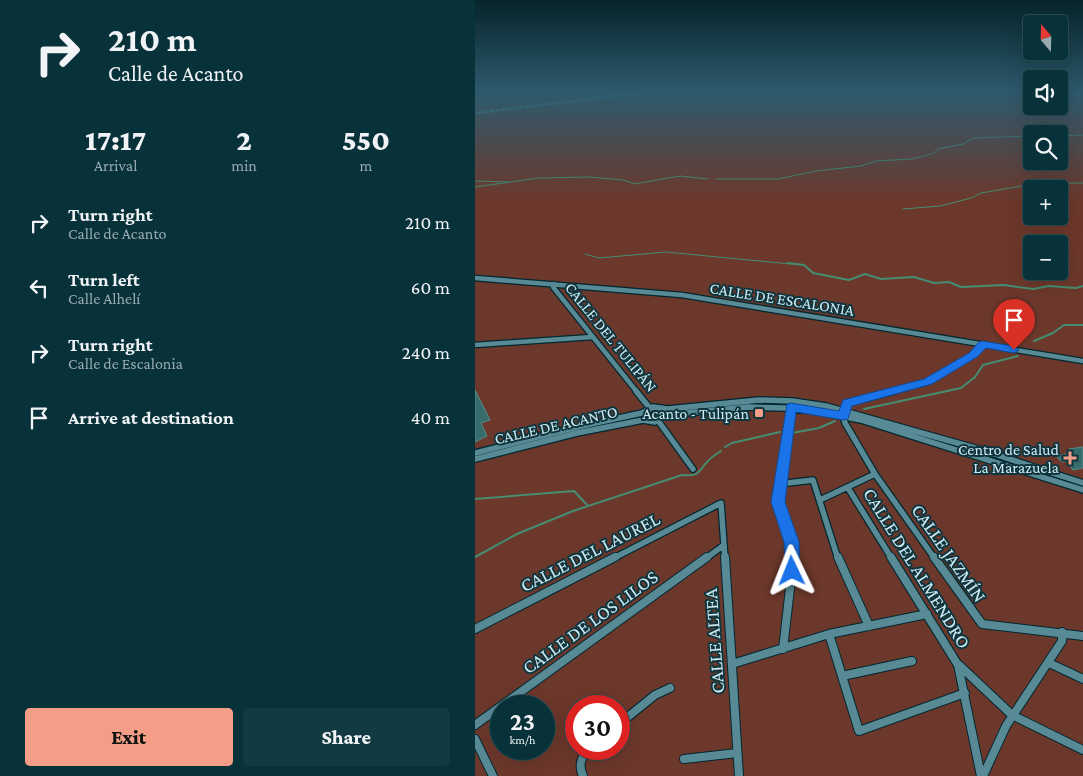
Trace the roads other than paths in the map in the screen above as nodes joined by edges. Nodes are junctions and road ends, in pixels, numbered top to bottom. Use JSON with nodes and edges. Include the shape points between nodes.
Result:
{"nodes":[{"id":1,"x":475,"y":278,"type":"edge"},
{"id":2,"x":554,"y":284,"type":"junction"},
{"id":3,"x":592,"y":337,"type":"junction"},
{"id":4,"x":475,"y":345,"type":"edge"},
{"id":5,"x":982,"y":345,"type":"junction"},
{"id":6,"x":1083,"y":361,"type":"edge"},
{"id":7,"x":792,"y":404,"type":"junction"},
{"id":8,"x":649,"y":408,"type":"junction"},
{"id":9,"x":665,"y":412,"type":"junction"},
{"id":10,"x":844,"y":413,"type":"junction"},
{"id":11,"x":643,"y":417,"type":"junction"},
{"id":12,"x":659,"y":422,"type":"junction"},
{"id":13,"x":475,"y":453,"type":"edge"},
{"id":14,"x":475,"y":459,"type":"edge"},
{"id":15,"x":693,"y":469,"type":"dead end"},
{"id":16,"x":875,"y":474,"type":"junction"},
{"id":17,"x":1083,"y":483,"type":"edge"},
{"id":18,"x":779,"y":484,"type":"junction"},
{"id":19,"x":848,"y":488,"type":"junction"},
{"id":20,"x":1083,"y":490,"type":"edge"},
{"id":21,"x":820,"y":500,"type":"junction"},
{"id":22,"x":721,"y":503,"type":"joint"},
{"id":23,"x":724,"y":545,"type":"junction"},
{"id":24,"x":927,"y":614,"type":"junction"},
{"id":25,"x":869,"y":626,"type":"junction"},
{"id":26,"x":475,"y":629,"type":"edge"},
{"id":27,"x":1061,"y":632,"type":"junction"},
{"id":28,"x":829,"y":634,"type":"junction"},
{"id":29,"x":1083,"y":636,"type":"edge"},
{"id":30,"x":783,"y":649,"type":"junction"},
{"id":31,"x":911,"y":661,"type":"dead end"},
{"id":32,"x":1049,"y":663,"type":"junction"},
{"id":33,"x":732,"y":664,"type":"junction"},
{"id":34,"x":958,"y":664,"type":"junction"},
{"id":35,"x":842,"y":676,"type":"junction"},
{"id":36,"x":1083,"y":678,"type":"edge"},
{"id":37,"x":670,"y":688,"type":"dead end"},
{"id":38,"x":965,"y":693,"type":"junction"},
{"id":39,"x":630,"y":715,"type":"edge"},
{"id":40,"x":1013,"y":715,"type":"junction"},
{"id":41,"x":475,"y":725,"type":"edge"},
{"id":42,"x":475,"y":739,"type":"edge"},
{"id":43,"x":1083,"y":750,"type":"edge"},
{"id":44,"x":737,"y":753,"type":"junction"},
{"id":45,"x":684,"y":759,"type":"dead end"},
{"id":46,"x":580,"y":760,"type":"edge"},
{"id":47,"x":493,"y":776,"type":"edge"},
{"id":48,"x":583,"y":776,"type":"edge"},
{"id":49,"x":739,"y":776,"type":"edge"},
{"id":50,"x":982,"y":776,"type":"edge"}],
"edges":[{"from":1,"to":2,"type":"street","name":"CALLE DE ESCALONIA"},
{"from":2,"to":3,"type":"street","name":"CALLE DEL TULIPÁN","via":[[553,287]]},
{"from":2,"to":5,"type":"street","name":"CALLE DE ESCALONIA","via":[[682,295]]},
{"from":3,"to":4,"type":"street"},
{"from":3,"to":8,"type":"street","name":"CALLE DEL TULIPÁN"},
{"from":5,"to":6,"type":"street","name":"CALLE DE ESCALONIA"},
{"from":5,"to":10,"type":"street","via":[[973,355],[928,382],[847,403]]},
{"from":7,"to":9,"type":"street"},
{"from":7,"to":10,"type":"street"},
{"from":7,"to":18,"type":"street"},
{"from":8,"to":9,"type":"street","via":[[659,407]]},
{"from":8,"to":11,"type":"street"},
{"from":9,"to":12,"type":"street"},
{"from":10,"to":16,"type":"street","name":"CALLE JAZMÍN","via":[[845,423]]},
{"from":10,"to":17,"type":"street"},
{"from":10,"to":20,"type":"street"},
{"from":11,"to":12,"type":"street","via":[[648,423]]},
{"from":11,"to":13,"type":"street","name":"CALLE DE ACANTO","via":[[577,427]]},
{"from":11,"to":14,"type":"street","name":"CALLE DE ACANTO"},
{"from":12,"to":15,"type":"street"},
{"from":16,"to":19,"type":"street"},
{"from":16,"to":27,"type":"street","name":"CALLE JAZMÍN","via":[[982,624]]},
{"from":18,"to":21,"type":"street","via":[[813,480]]},
{"from":18,"to":30,"type":"street","via":[[778,502],[791,542],[792,571]]},
{"from":19,"to":21,"type":"street"},
{"from":19,"to":24,"type":"street","name":"CALLE DEL ALMENDRO"},
{"from":21,"to":25,"type":"street","via":[[839,562]]},
{"from":22,"to":23,"type":"street","name":"CALLE ALTEA"},
{"from":22,"to":26,"type":"street","name":"CALLE DEL LAUREL"},
{"from":23,"to":33,"type":"street","name":"CALLE ALTEA"},
{"from":23,"to":41,"type":"street","name":"CALLE DE LOS LILOS"},
{"from":24,"to":25,"type":"street"},
{"from":24,"to":34,"type":"street","name":"CALLE DEL ALMENDRO"},
{"from":25,"to":28,"type":"street"},
{"from":27,"to":29,"type":"street","name":"CALLE JAZMÍN"},
{"from":27,"to":32,"type":"street","via":[[1062,641]]},
{"from":28,"to":30,"type":"street"},
{"from":28,"to":35,"type":"street"},
{"from":30,"to":33,"type":"street"},
{"from":31,"to":35,"type":"street"},
{"from":32,"to":36,"type":"street"},
{"from":32,"to":40,"type":"street"},
{"from":33,"to":44,"type":"street","name":"CALLE ALTEA"},
{"from":34,"to":38,"type":"street","name":"CALLE DEL ALMENDRO"},
{"from":34,"to":40,"type":"street","name":"CALLE DEL ALMENDRO"},
{"from":35,"to":38,"type":"street","via":[[859,731]]},
{"from":37,"to":39,"type":"street","via":[[655,695]]},
{"from":38,"to":50,"type":"street","name":"CALLE DEL ALMENDRO"},
{"from":40,"to":43,"type":"street","name":"CALLE DEL ALMENDRO"},
{"from":40,"to":50,"type":"street"},
{"from":42,"to":47,"type":"street"},
{"from":44,"to":45,"type":"street"},
{"from":44,"to":49,"type":"street","name":"CALLE ALTEA"},
{"from":46,"to":48,"type":"street"}]}
